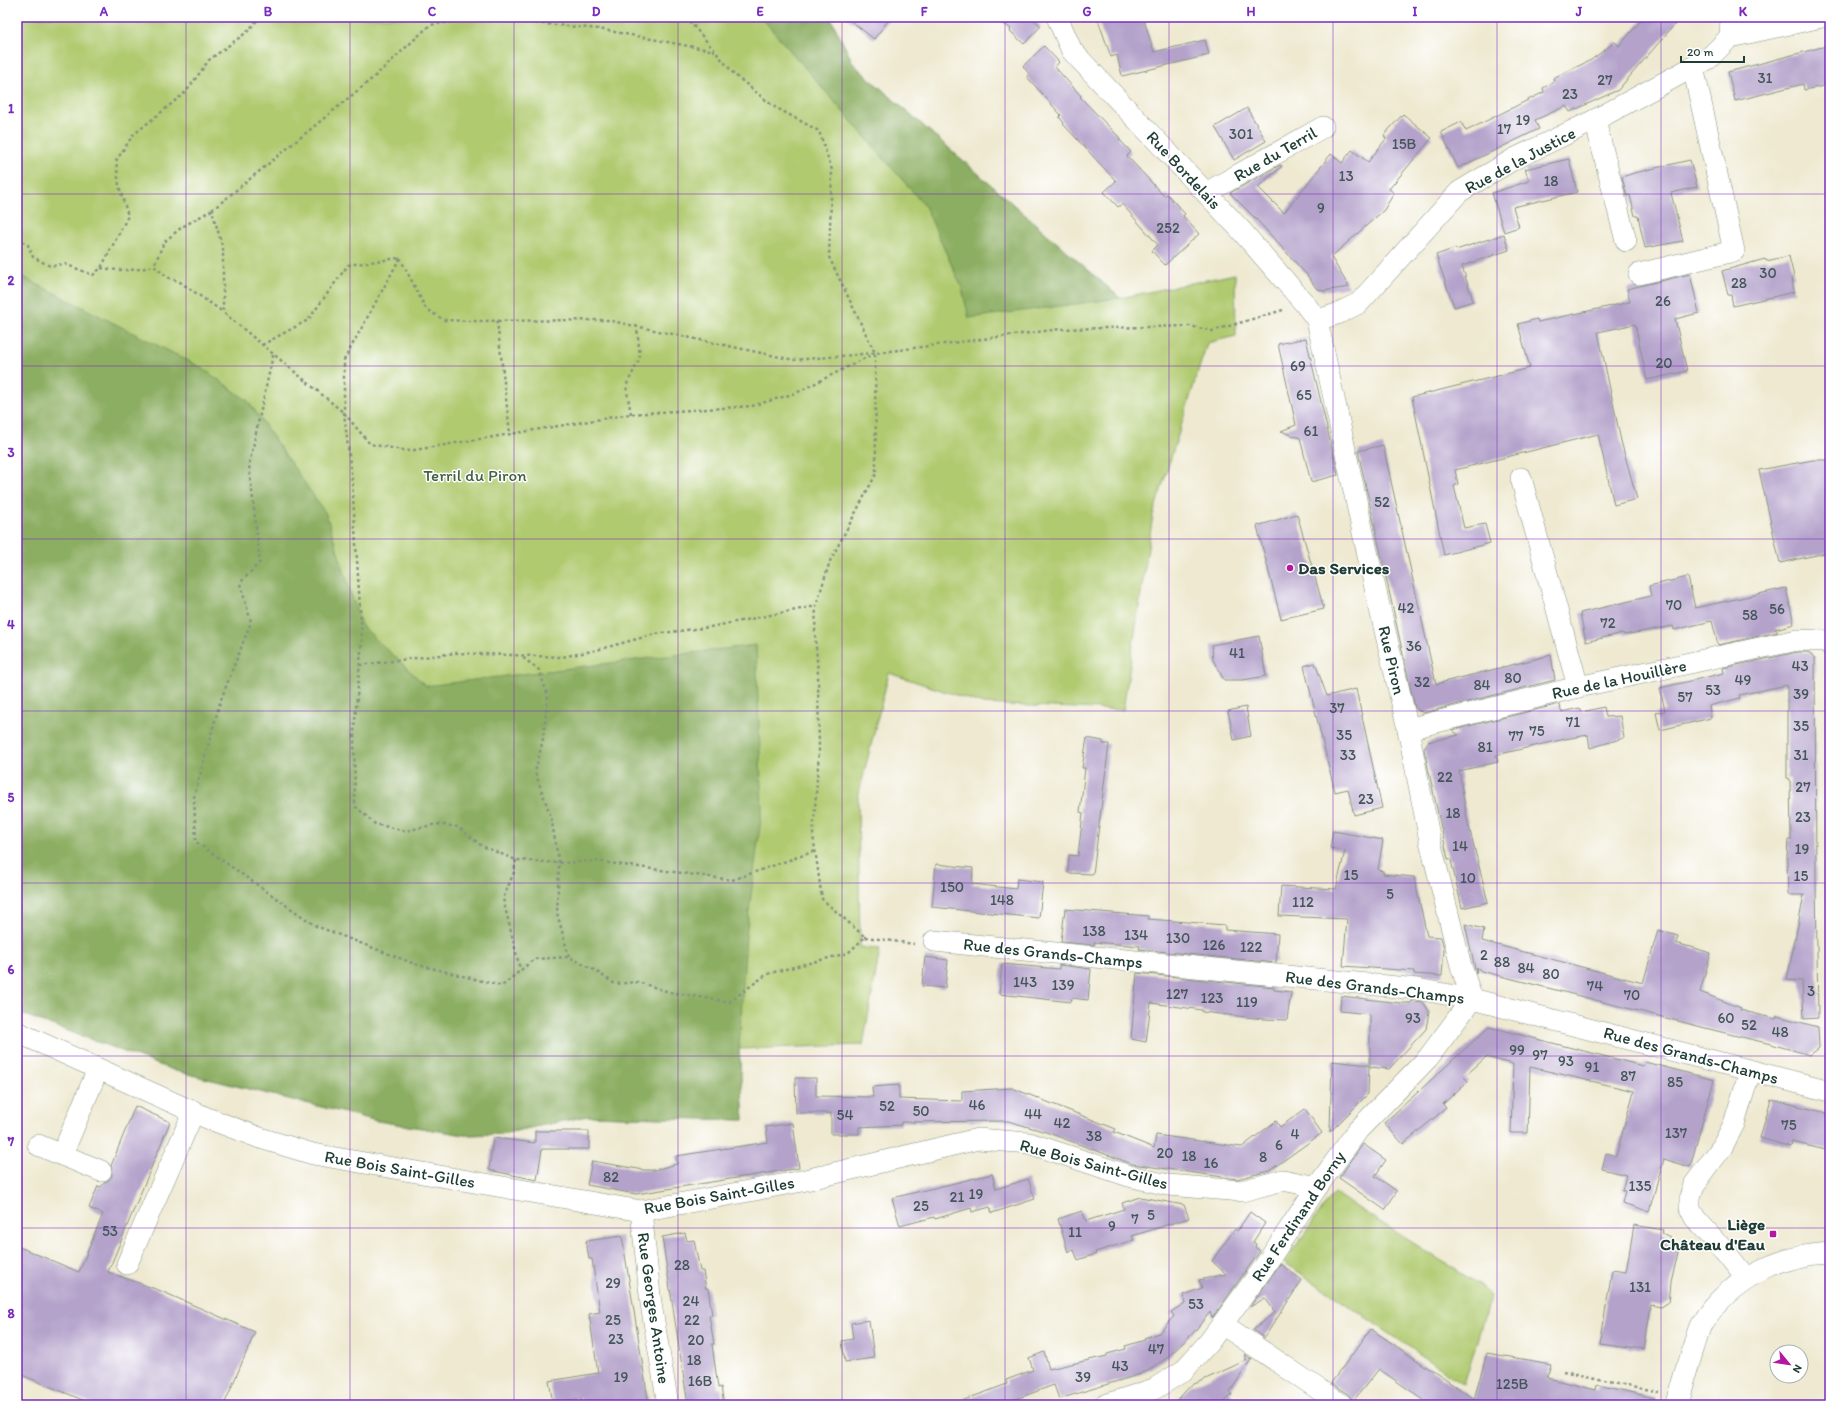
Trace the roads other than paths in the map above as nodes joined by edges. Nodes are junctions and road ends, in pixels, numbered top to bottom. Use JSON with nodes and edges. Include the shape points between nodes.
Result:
{"nodes":[{"id":1,"x":1057,"y":17,"type":"edge"},
{"id":2,"x":1822,"y":17,"type":"edge"},
{"id":3,"x":1731,"y":27,"type":"edge"},
{"id":4,"x":1693,"y":67,"type":"junction"},
{"id":5,"x":1595,"y":120,"type":"junction"},
{"id":6,"x":1323,"y":127,"type":"dead end"},
{"id":7,"x":1206,"y":193,"type":"junction"},
{"id":8,"x":1626,"y":241,"type":"dead end"},
{"id":9,"x":1639,"y":274,"type":"dead end"},
{"id":10,"x":1311,"y":312,"type":"junction"},
{"id":11,"x":1521,"y":478,"type":"dead end"},
{"id":12,"x":1830,"y":645,"type":"edge"},
{"id":13,"x":1578,"y":687,"type":"junction"},
{"id":14,"x":1408,"y":729,"type":"junction"},
{"id":15,"x":934,"y":941,"type":"road end"},
{"id":16,"x":1472,"y":999,"type":"junction"},
{"id":17,"x":17,"y":1032,"type":"edge"},
{"id":18,"x":98,"y":1069,"type":"junction"},
{"id":19,"x":1750,"y":1071,"type":"junction"},
{"id":20,"x":1830,"y":1091,"type":"edge"},
{"id":21,"x":194,"y":1112,"type":"junction"},
{"id":22,"x":38,"y":1145,"type":"dead end"},
{"id":23,"x":62,"y":1155,"type":"junction"},
{"id":24,"x":101,"y":1171,"type":"dead end"},
{"id":25,"x":1317,"y":1187,"type":"junction"},
{"id":26,"x":641,"y":1211,"type":"junction"},
{"id":27,"x":1830,"y":1253,"type":"edge"},
{"id":28,"x":127,"y":1264,"type":"dead end"},
{"id":29,"x":1746,"y":1278,"type":"junction"},
{"id":30,"x":1222,"y":1324,"type":"junction"},
{"id":31,"x":1678,"y":1401,"type":"edge"},
{"id":32,"x":668,"y":1405,"type":"edge"},
{"id":33,"x":1105,"y":1405,"type":"edge"},
{"id":34,"x":1342,"y":1405,"type":"edge"}],
"edges":[{"from":1,"to":7,"type":"street","name":"Rue Bordelais","via":[[1072,51]]},
{"from":2,"to":3,"type":"street"},
{"from":3,"to":4,"type":"street","name":"Rue de la Justice","via":[[1708,58]]},
{"from":4,"to":5,"type":"street","name":"Rue de la Justice"},
{"from":4,"to":9,"type":"street","via":[[1734,251]]},
{"from":5,"to":8,"type":"street"},
{"from":5,"to":10,"type":"street","name":"Rue de la Justice","via":[[1514,159],[1459,192],[1359,303],[1338,314]]},
{"from":6,"to":7,"type":"street","name":"Rue du Terril"},
{"from":7,"to":10,"type":"street","name":"Rue Bordelais"},
{"from":10,"to":14,"type":"street","name":"Rue Piron"},
{"from":11,"to":13,"type":"street"},
{"from":12,"to":13,"type":"street","name":"Rue de la Houillère","via":[[1828,641],[1797,640]]},
{"from":13,"to":14,"type":"street","name":"Rue de la Houillère"},
{"from":14,"to":16,"type":"street","name":"Rue Piron","via":[[1430,841],[1461,966]]},
{"from":15,"to":16,"type":"street","name":"Rue des Grands-Champs","via":[[1417,989]]},
{"from":16,"to":19,"type":"street","name":"Rue des Grands-Champs"},
{"from":16,"to":25,"type":"street","name":"Rue Ferdinand Borny","via":[[1428,1058],[1358,1130]]},
{"from":17,"to":18,"type":"street","name":"Rue Bois Saint-Gilles"},
{"from":18,"to":21,"type":"street","name":"Rue Bois Saint-Gilles"},
{"from":18,"to":23,"type":"street"},
{"from":19,"to":20,"type":"street","name":"Rue des Grands-Champs"},
{"from":19,"to":29,"type":"street","via":[[1734,1124],[1722,1148],[1694,1185],[1690,1197],[1690,1208],[1695,1218]]},
{"from":21,"to":26,"type":"street","name":"Rue Bois Saint-Gilles","via":[[260,1138],[313,1154]]},
{"from":21,"to":28,"type":"street"},
{"from":22,"to":23,"type":"street"},
{"from":23,"to":24,"type":"street"},
{"from":25,"to":26,"type":"street","name":"Rue Bois Saint-Gilles","via":[[1283,1180],[1242,1191],[1168,1185],[1128,1176],[1028,1143],[978,1139],[797,1182]]},
{"from":25,"to":30,"type":"street","name":"Rue Ferdinand Borny","via":[[1262,1270]]},
{"from":26,"to":32,"type":"street","name":"Rue Georges Antoine","via":[[651,1304]]},
{"from":27,"to":29,"type":"street","via":[[1792,1257]]},
{"from":29,"to":31,"type":"street","via":[[1729,1291],[1702,1324]]},
{"from":30,"to":33,"type":"street","name":"Rue Ferdinand Borny","via":[[1183,1371],[1154,1389]]},
{"from":30,"to":34,"type":"street"}]}
